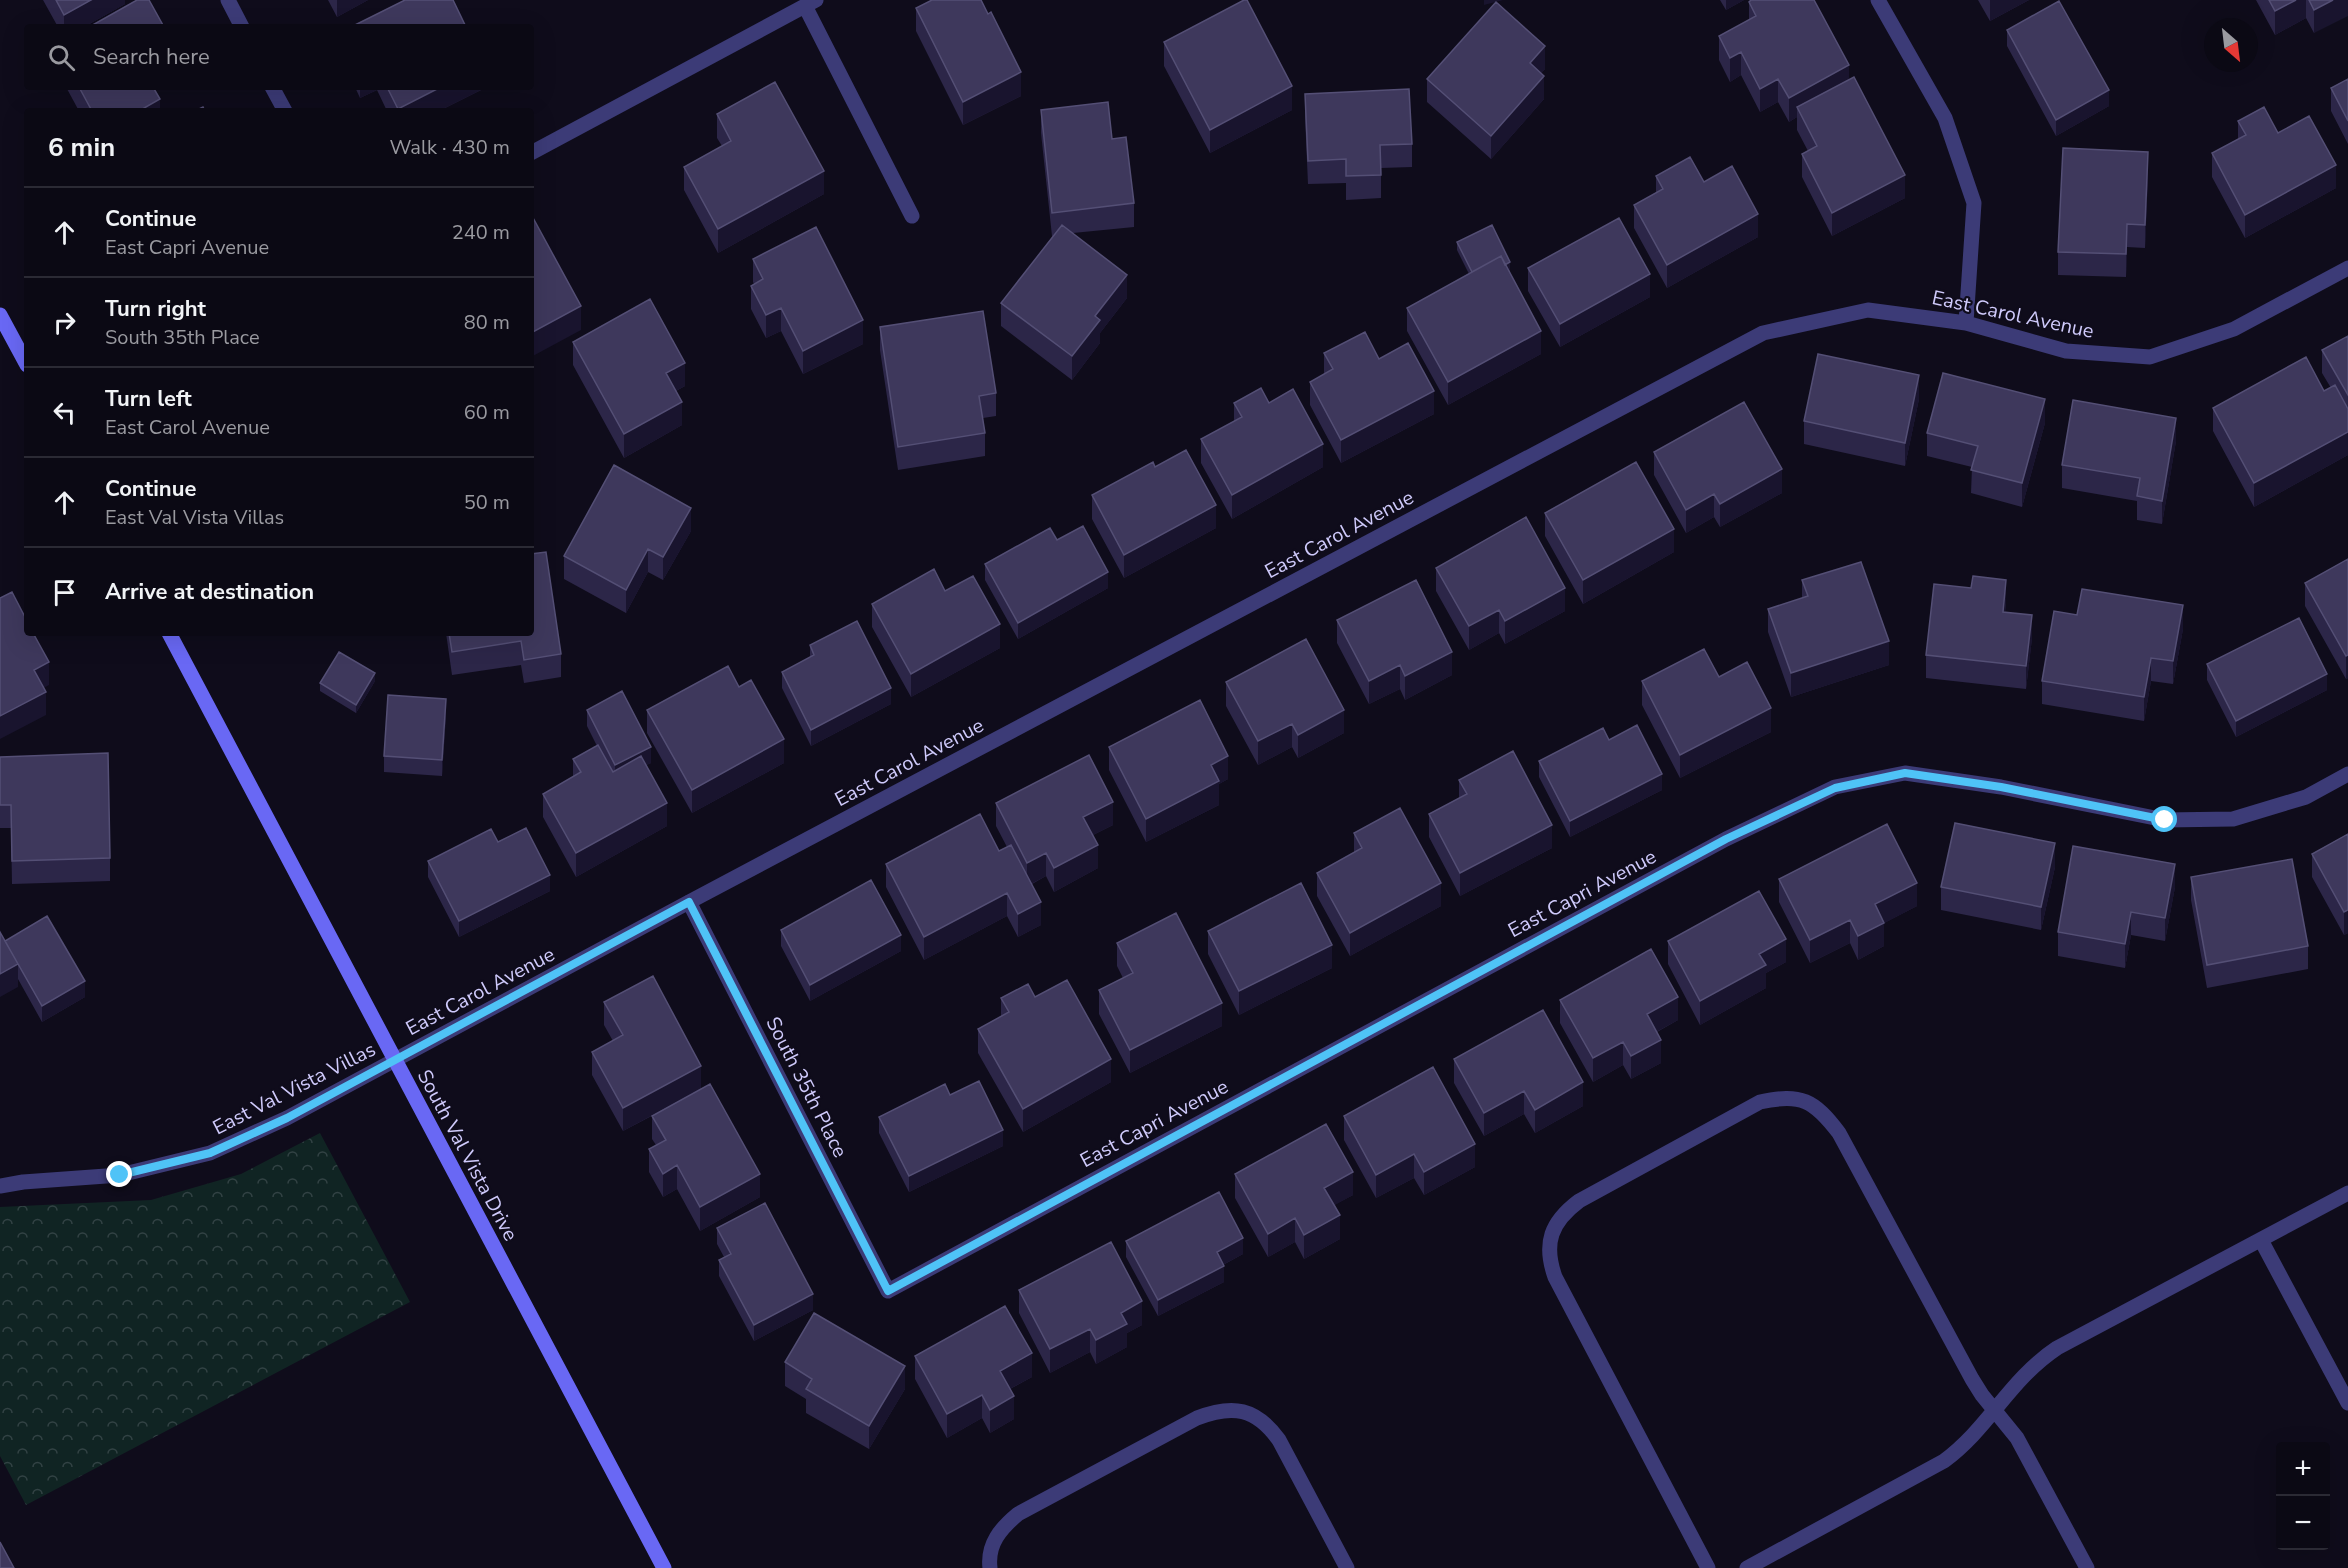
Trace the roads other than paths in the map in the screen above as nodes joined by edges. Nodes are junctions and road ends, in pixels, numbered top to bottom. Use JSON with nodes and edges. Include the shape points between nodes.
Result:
{"nodes":[{"id":1,"x":228,"y":0,"type":"edge"},
{"id":2,"x":1878,"y":0,"type":"edge"},
{"id":3,"x":811,"y":3,"type":"edge"},
{"id":4,"x":240,"y":24,"type":"edge"},
{"id":5,"x":274,"y":90,"type":"edge"},
{"id":6,"x":283,"y":108,"type":"edge"},
{"id":7,"x":534,"y":151,"type":"edge"},
{"id":8,"x":912,"y":216,"type":"dead end"},
{"id":9,"x":2348,"y":268,"type":"edge"},
{"id":10,"x":0,"y":315,"type":"edge"},
{"id":11,"x":1966,"y":322,"type":"junction"},
{"id":12,"x":24,"y":359,"type":"edge"},
{"id":13,"x":171,"y":636,"type":"edge"},
{"id":14,"x":2348,"y":774,"type":"edge"},
{"id":15,"x":689,"y":902,"type":"junction"},
{"id":16,"x":394,"y":1061,"type":"junction"},
{"id":17,"x":0,"y":1186,"type":"edge"},
{"id":18,"x":2348,"y":1193,"type":"edge"},
{"id":19,"x":2261,"y":1240,"type":"junction"},
{"id":20,"x":888,"y":1291,"type":"joint"},
{"id":21,"x":2348,"y":1403,"type":"edge"},
{"id":22,"x":1994,"y":1410,"type":"junction"},
{"id":23,"x":664,"y":1568,"type":"edge"},
{"id":24,"x":990,"y":1568,"type":"edge"},
{"id":25,"x":1347,"y":1568,"type":"edge"},
{"id":26,"x":1708,"y":1568,"type":"edge"},
{"id":27,"x":1747,"y":1568,"type":"edge"},
{"id":28,"x":2087,"y":1568,"type":"edge"}],
"edges":[{"from":1,"to":4,"type":"street"},
{"from":2,"to":11,"type":"street","via":[[1945,118],[1974,203]]},
{"from":3,"to":7,"type":"street"},
{"from":3,"to":8,"type":"street"},
{"from":5,"to":6,"type":"street"},
{"from":9,"to":11,"type":"street","name":"East Carol Avenue","via":[[2234,329],[2150,357],[2066,351]]},
{"from":10,"to":12,"type":"main road"},
{"from":11,"to":15,"type":"street","name":"East Carol Avenue","via":[[1868,310],[1763,333]]},
{"from":13,"to":16,"type":"main road","name":"South Val Vista Drive"},
{"from":14,"to":20,"type":"street","name":"East Capri Avenue","via":[[2306,797],[2233,819],[2165,820],[2001,787],[1905,773],[1835,788],[1726,839]]},
{"from":15,"to":16,"type":"street","name":"East Carol Avenue"},
{"from":15,"to":20,"type":"street","name":"South 35th Place"},
{"from":16,"to":17,"type":"street","name":"East Val Vista Villas","via":[[287,1118],[210,1153],[120,1175]]},
{"from":16,"to":23,"type":"main road","name":"South Val Vista Drive"},
{"from":18,"to":19,"type":"street"},
{"from":19,"to":21,"type":"street"},
{"from":19,"to":22,"type":"street","via":[[2057,1348],[2037,1361]]},
{"from":22,"to":26,"type":"street","via":[[1972,1379],[1839,1133],[1825,1114],[1805,1101],[1783,1097],[1760,1102],[1579,1201],[1558,1220],[1551,1234],[1552,1270]]},
{"from":22,"to":27,"type":"street","via":[[1972,1437],[1944,1461]]},
{"from":22,"to":28,"type":"street","via":[[2017,1438]]},
{"from":24,"to":25,"type":"street","via":[[996,1536],[1018,1514],[1197,1418],[1228,1410],[1250,1414],[1270,1428]]}]}
